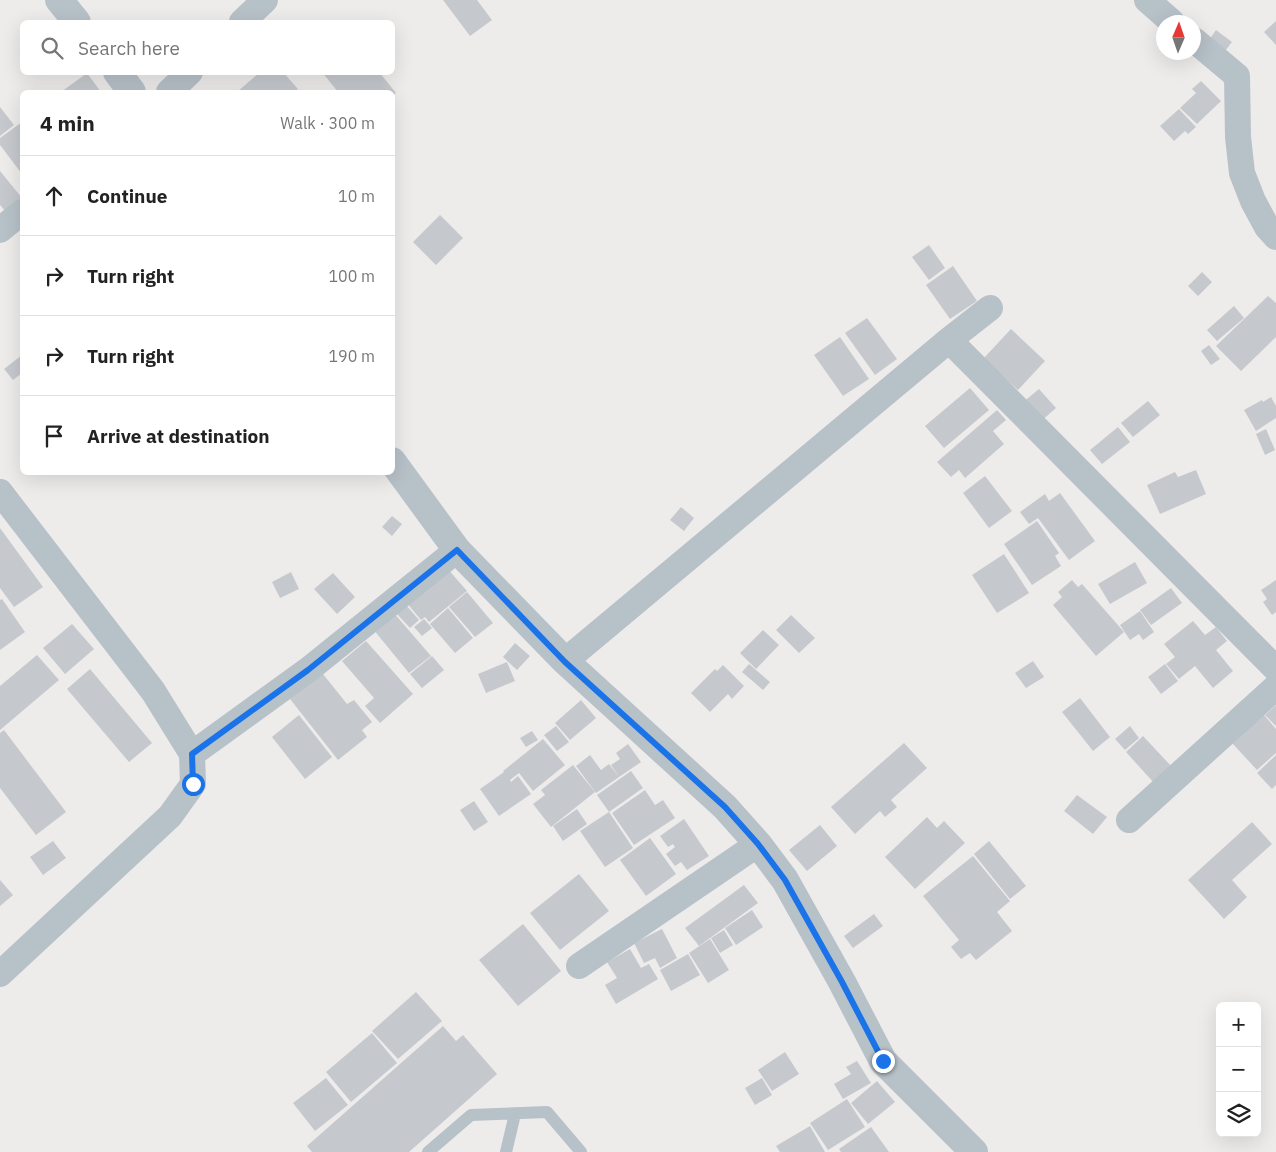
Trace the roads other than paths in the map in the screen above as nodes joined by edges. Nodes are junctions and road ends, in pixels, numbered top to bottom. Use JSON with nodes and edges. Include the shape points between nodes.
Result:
{"nodes":[{"id":1,"x":59,"y":0,"type":"edge"},
{"id":2,"x":265,"y":0,"type":"edge"},
{"id":3,"x":1147,"y":0,"type":"edge"},
{"id":4,"x":1164,"y":15,"type":"edge"},
{"id":5,"x":75,"y":20,"type":"edge"},
{"id":6,"x":244,"y":20,"type":"edge"},
{"id":7,"x":1201,"y":46,"type":"edge"},
{"id":8,"x":119,"y":75,"type":"edge"},
{"id":9,"x":187,"y":75,"type":"edge"},
{"id":10,"x":130,"y":90,"type":"edge"},
{"id":11,"x":171,"y":90,"type":"edge"},
{"id":12,"x":20,"y":214,"type":"edge"},
{"id":13,"x":0,"y":230,"type":"edge"},
{"id":14,"x":1276,"y":237,"type":"edge"},
{"id":15,"x":990,"y":308,"type":"dead end"},
{"id":16,"x":949,"y":340,"type":"junction"},
{"id":17,"x":395,"y":465,"type":"edge"},
{"id":18,"x":0,"y":492,"type":"edge"},
{"id":19,"x":457,"y":550,"type":"junction"},
{"id":20,"x":565,"y":662,"type":"junction"},
{"id":21,"x":1276,"y":669,"type":"edge"},
{"id":22,"x":1276,"y":687,"type":"edge"},
{"id":23,"x":192,"y":754,"type":"junction"},
{"id":24,"x":1129,"y":820,"type":"dead end"},
{"id":25,"x":758,"y":844,"type":"junction"},
{"id":26,"x":579,"y":966,"type":"dead end"},
{"id":27,"x":0,"y":974,"type":"edge"},
{"id":28,"x":515,"y":1114,"type":"junction"},
{"id":29,"x":428,"y":1152,"type":"edge"},
{"id":30,"x":506,"y":1152,"type":"edge"},
{"id":31,"x":581,"y":1152,"type":"edge"},
{"id":32,"x":974,"y":1152,"type":"edge"}],
"edges":[{"from":1,"to":5,"type":"street"},
{"from":2,"to":6,"type":"street"},
{"from":3,"to":4,"type":"street"},
{"from":7,"to":14,"type":"street","via":[[1236,76],[1242,173],[1253,201]]},
{"from":8,"to":10,"type":"street"},
{"from":9,"to":11,"type":"street"},
{"from":12,"to":13,"type":"street"},
{"from":15,"to":16,"type":"street"},
{"from":16,"to":20,"type":"street"},
{"from":16,"to":21,"type":"street"},
{"from":17,"to":19,"type":"street"},
{"from":18,"to":23,"type":"street","via":[[153,691]]},
{"from":19,"to":20,"type":"street"},
{"from":19,"to":23,"type":"street","via":[[308,670]]},
{"from":20,"to":25,"type":"street","via":[[725,807]]},
{"from":22,"to":24,"type":"street"},
{"from":23,"to":27,"type":"street","via":[[193,784],[170,816]]},
{"from":25,"to":26,"type":"street"},
{"from":25,"to":32,"type":"street","via":[[785,880],[883,1061]]},
{"from":28,"to":29,"type":"lane","via":[[471,1115]]},
{"from":28,"to":30,"type":"lane"},
{"from":28,"to":31,"type":"lane","via":[[547,1112]]}]}
